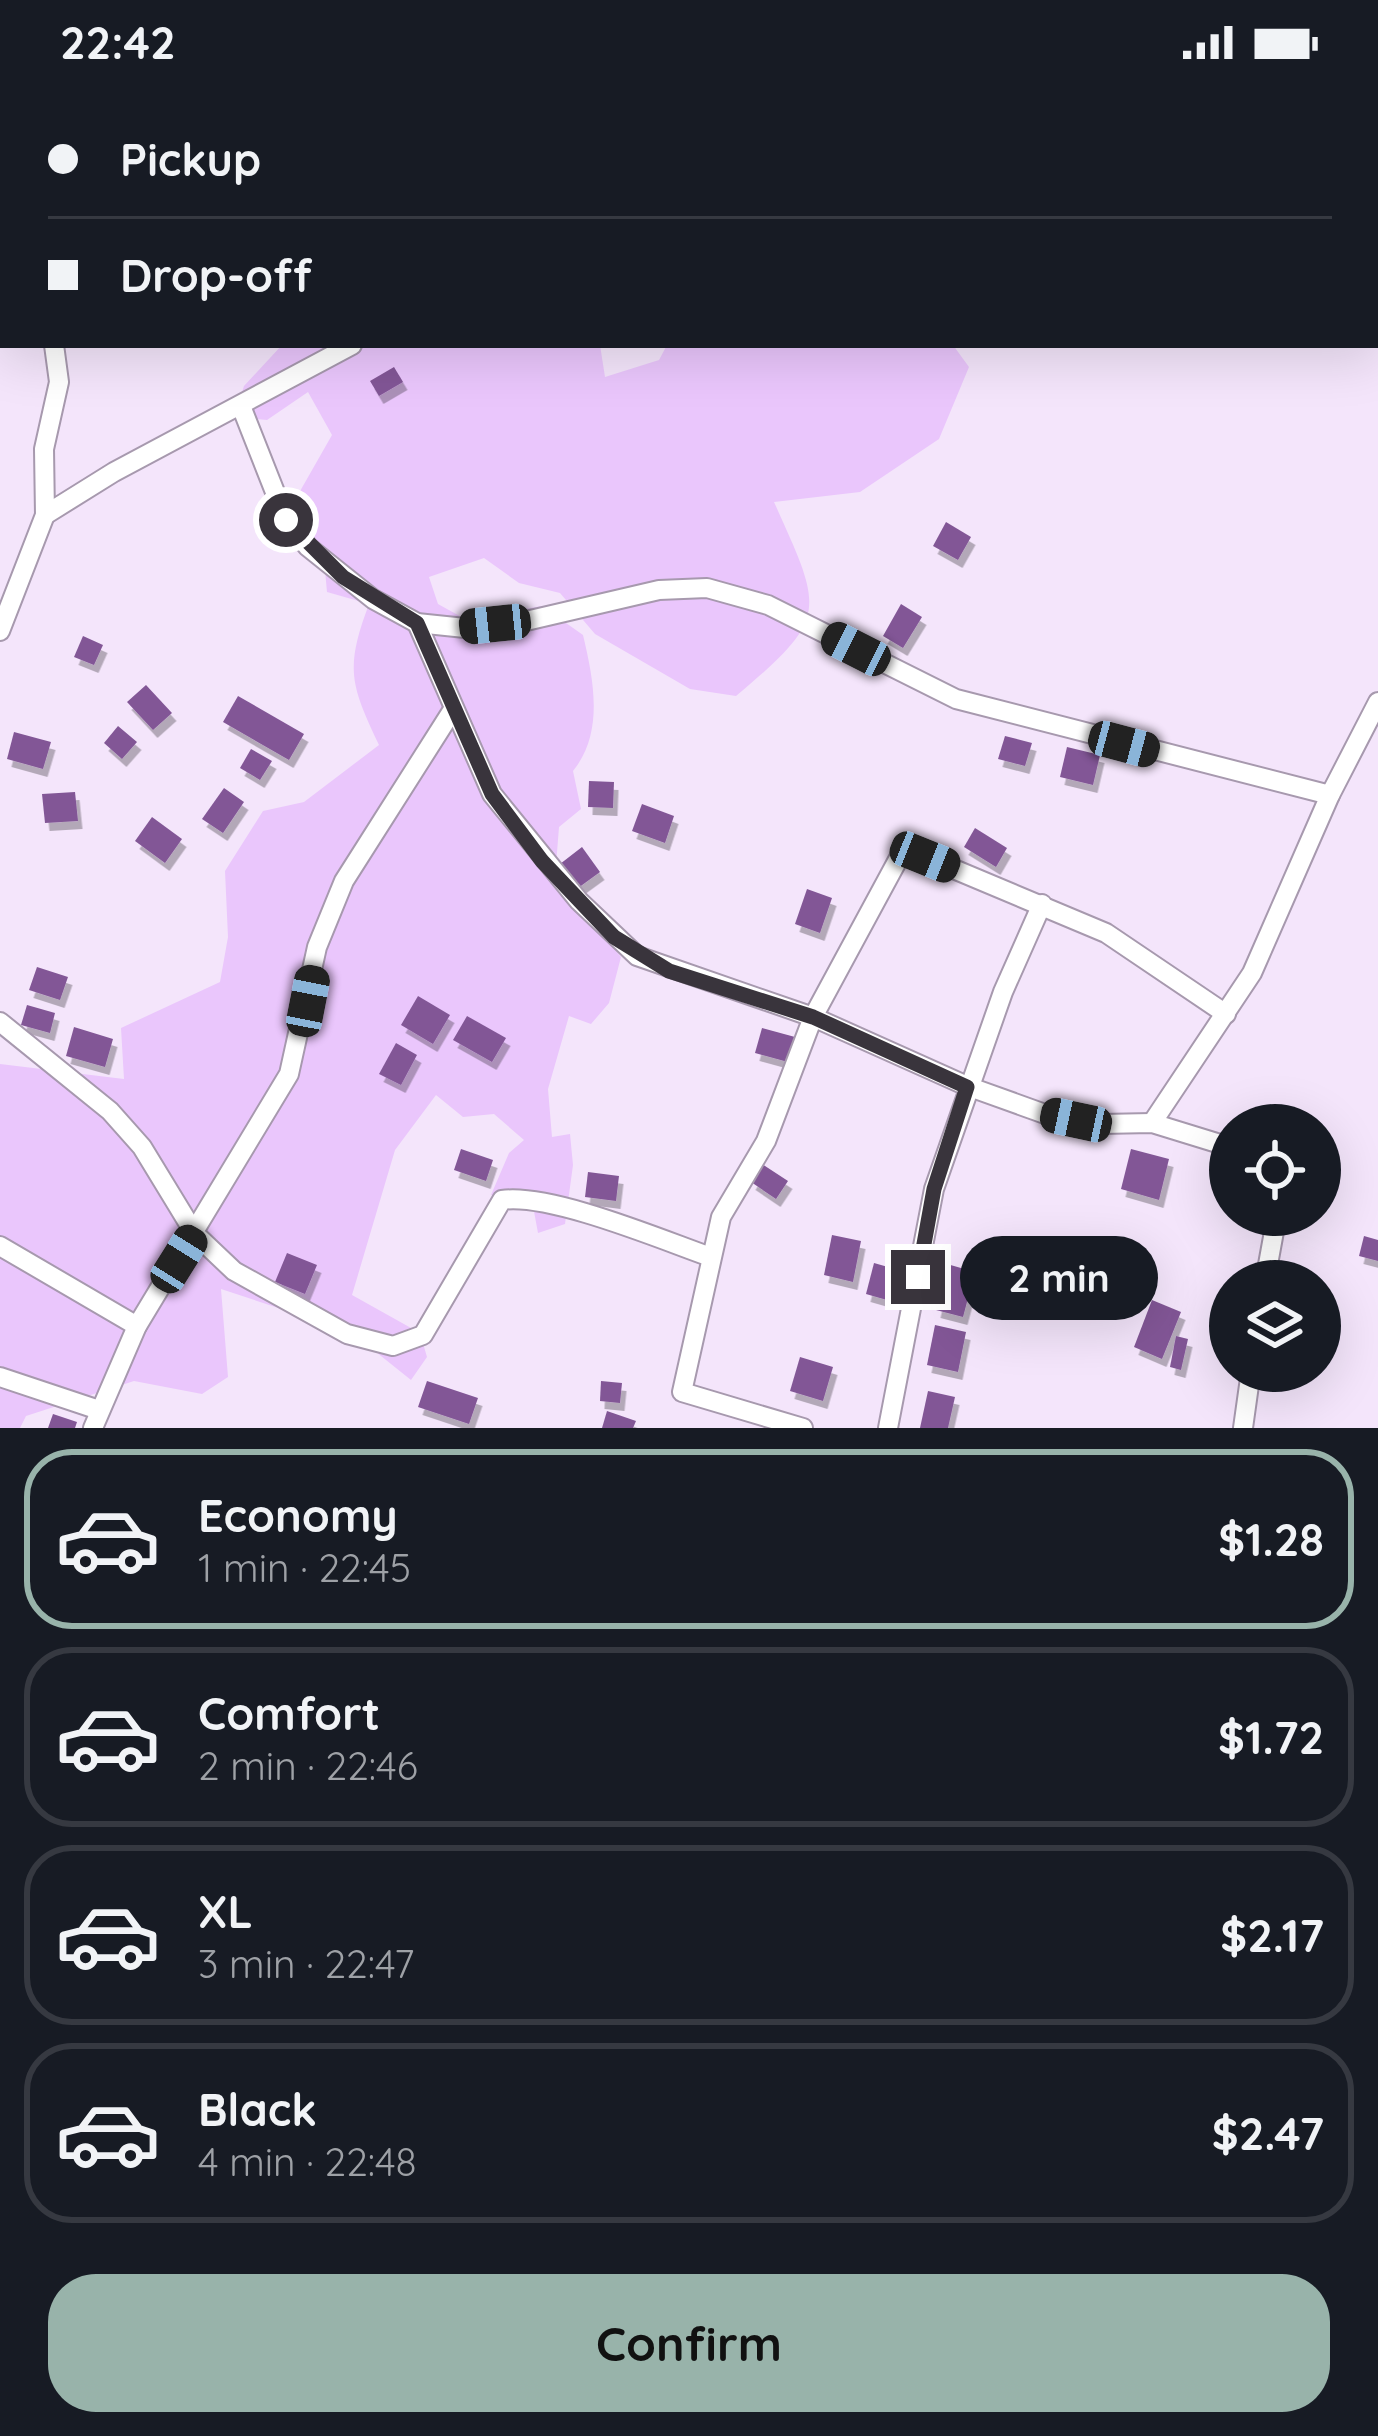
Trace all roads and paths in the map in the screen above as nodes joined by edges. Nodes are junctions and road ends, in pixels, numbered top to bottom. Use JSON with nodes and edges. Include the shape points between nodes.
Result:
{"nodes":[{"id":1,"x":54,"y":348,"type":"edge"},
{"id":2,"x":347,"y":348,"type":"edge"},
{"id":3,"x":241,"y":406,"type":"junction"},
{"id":4,"x":45,"y":514,"type":"junction"},
{"id":5,"x":417,"y":623,"type":"junction"},
{"id":6,"x":0,"y":631,"type":"edge"},
{"id":7,"x":1376,"y":709,"type":"edge"},
{"id":8,"x":452,"y":711,"type":"junction"},
{"id":9,"x":1330,"y":795,"type":"junction"},
{"id":10,"x":1042,"y":904,"type":"junction"},
{"id":11,"x":1226,"y":1014,"type":"junction"},
{"id":12,"x":813,"y":1017,"type":"junction"},
{"id":13,"x":0,"y":1022,"type":"edge"},
{"id":14,"x":967,"y":1087,"type":"junction"},
{"id":15,"x":1152,"y":1124,"type":"junction"},
{"id":16,"x":1209,"y":1141,"type":"edge"},
{"id":17,"x":195,"y":1234,"type":"junction"},
{"id":18,"x":0,"y":1246,"type":"edge"},
{"id":19,"x":708,"y":1256,"type":"junction"},
{"id":20,"x":137,"y":1326,"type":"junction"},
{"id":21,"x":0,"y":1377,"type":"edge"},
{"id":22,"x":1248,"y":1392,"type":"edge"},
{"id":23,"x":96,"y":1419,"type":"edge"},
{"id":24,"x":803,"y":1428,"type":"edge"},
{"id":25,"x":888,"y":1428,"type":"edge"},
{"id":26,"x":1243,"y":1428,"type":"edge"}],
"edges":[{"from":1,"to":4,"type":"street","via":[[59,382],[44,449]]},
{"from":2,"to":3,"type":"street"},
{"from":3,"to":4,"type":"street"},
{"from":3,"to":5,"type":"street","via":[[286,520],[308,548]]},
{"from":4,"to":6,"type":"street"},
{"from":5,"to":8,"type":"street"},
{"from":5,"to":9,"type":"street","via":[[526,621],[659,590],[706,588],[768,605],[956,699]]},
{"from":7,"to":9,"type":"street"},
{"from":8,"to":12,"type":"street","via":[[514,828],[614,937],[669,971]]},
{"from":8,"to":17,"type":"street","via":[[344,881],[317,947],[295,1061]]},
{"from":9,"to":11,"type":"street","via":[[1267,943]]},
{"from":10,"to":11,"type":"street","via":[[1124,943]]},
{"from":10,"to":12,"type":"street","via":[[925,857],[900,856]]},
{"from":10,"to":14,"type":"street"},
{"from":11,"to":15,"type":"street"},
{"from":12,"to":14,"type":"street"},
{"from":12,"to":19,"type":"street","via":[[766,1141],[729,1200]]},
{"from":13,"to":17,"type":"street","via":[[110,1111]]},
{"from":14,"to":15,"type":"street","via":[[1076,1120]]},
{"from":14,"to":25,"type":"street","via":[[934,1189]]},
{"from":15,"to":16,"type":"street"},
{"from":17,"to":19,"type":"street","via":[[297,1309],[393,1346],[423,1335],[502,1201],[614,1223]]},
{"from":17,"to":20,"type":"street"},
{"from":18,"to":20,"type":"street"},
{"from":19,"to":24,"type":"street","via":[[682,1392]]},
{"from":20,"to":23,"type":"street"},
{"from":21,"to":23,"type":"street"},
{"from":22,"to":26,"type":"street"}]}
